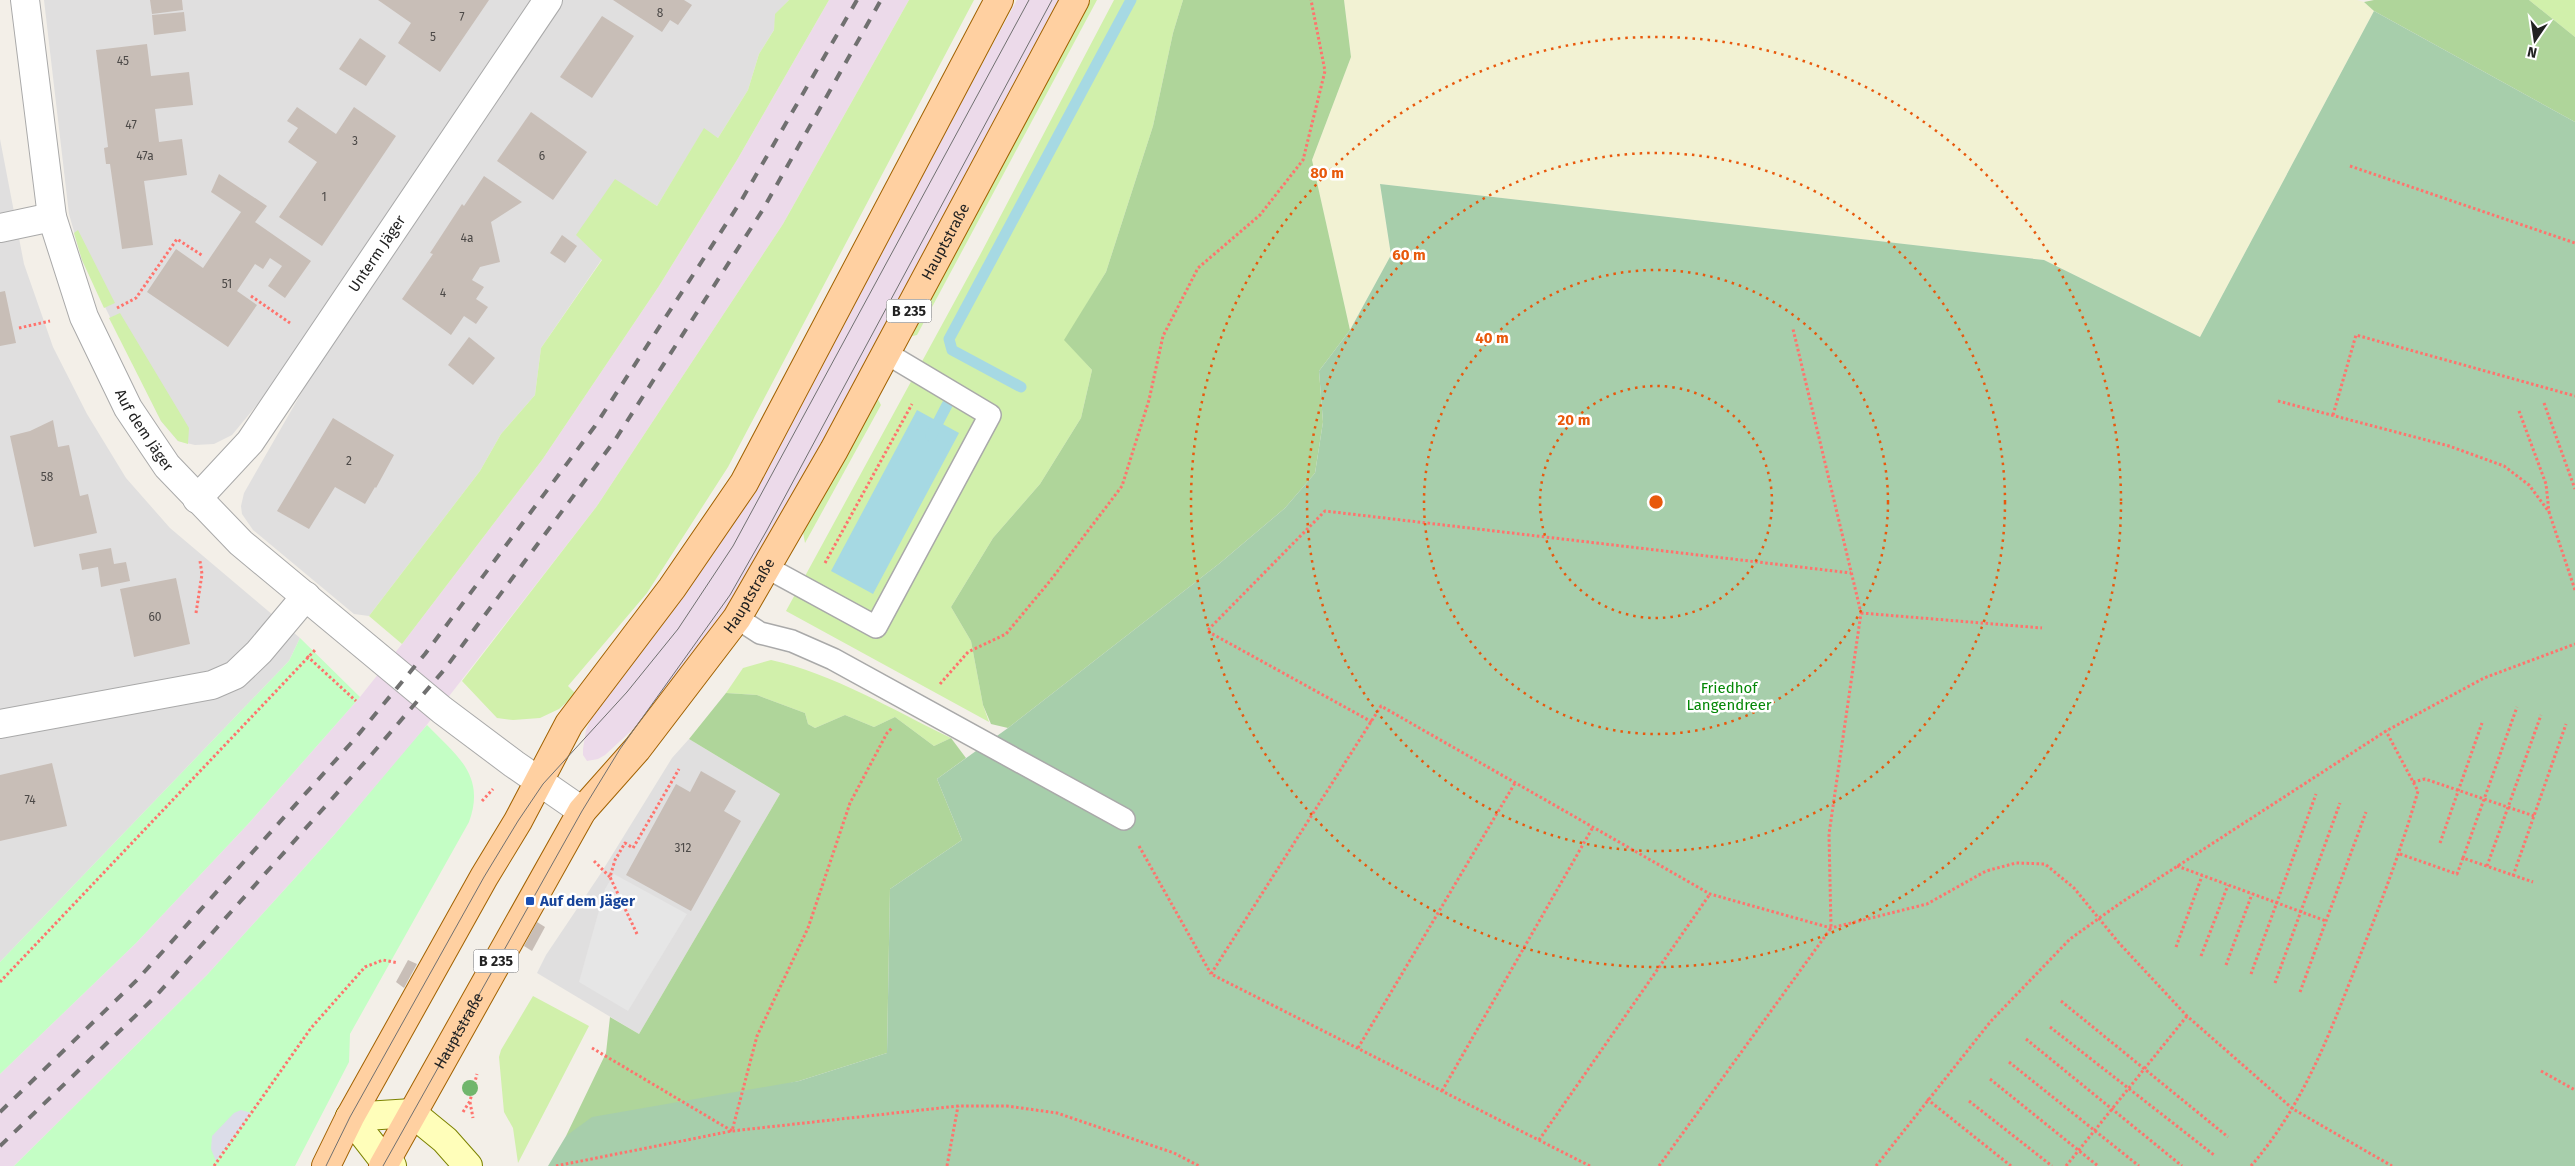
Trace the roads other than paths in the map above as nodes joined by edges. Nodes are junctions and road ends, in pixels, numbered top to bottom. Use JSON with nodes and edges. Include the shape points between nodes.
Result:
{"nodes":[{"id":1,"x":25,"y":0,"type":"edge"},
{"id":2,"x":548,"y":0,"type":"edge"},
{"id":3,"x":1000,"y":0,"type":"edge"},
{"id":4,"x":1075,"y":0,"type":"edge"},
{"id":5,"x":52,"y":217,"type":"junction"},
{"id":6,"x":0,"y":228,"type":"edge"},
{"id":7,"x":886,"y":353,"type":"junction"},
{"id":8,"x":197,"y":499,"type":"junction"},
{"id":9,"x":766,"y":567,"type":"junction"},
{"id":10,"x":306,"y":596,"type":"junction"},
{"id":11,"x":737,"y":618,"type":"junction"},
{"id":12,"x":0,"y":724,"type":"edge"},
{"id":13,"x":538,"y":781,"type":"junction"},
{"id":14,"x":582,"y":810,"type":"junction"},
{"id":15,"x":1124,"y":819,"type":"road end"},
{"id":16,"x":412,"y":1113,"type":"junction"},
{"id":17,"x":350,"y":1117,"type":"junction"},
{"id":18,"x":387,"y":1165,"type":"edge"},
{"id":19,"x":326,"y":1166,"type":"edge"},
{"id":20,"x":468,"y":1166,"type":"edge"}],
"edges":[{"from":1,"to":5,"type":"street","name":"Auf dem Jäger"},
{"from":2,"to":8,"type":"street","name":"Unterm Jäger","via":[[250,442]]},
{"from":3,"to":13,"type":"main road","via":[[744,483],[672,588],[569,724]]},
{"from":4,"to":7,"type":"main road","name":"Hauptstraße","number":"B 235"},
{"from":5,"to":6,"type":"street"},
{"from":5,"to":8,"type":"street","name":"Auf dem Jäger","via":[[84,317],[128,408],[166,466]]},
{"from":7,"to":9,"type":"main road","name":"Hauptstraße","number":"B 235"},
{"from":7,"to":9,"type":"lane","via":[[990,415],[876,627]]},
{"from":8,"to":10,"type":"street","name":"Auf dem Jäger","via":[[241,543]]},
{"from":9,"to":11,"type":"main road","name":"Hauptstraße","number":"B 235"},
{"from":10,"to":12,"type":"street","via":[[235,675],[212,685]]},
{"from":10,"to":13,"type":"street","name":"Auf dem Jäger","via":[[442,710]]},
{"from":11,"to":14,"type":"main road","name":"Hauptstraße","number":"B 235","via":[[643,741]]},
{"from":11,"to":15,"type":"lane","via":[[760,633],[792,642],[833,660]]},
{"from":13,"to":14,"type":"street","name":"Auf dem Jäger"},
{"from":13,"to":17,"type":"main road"},
{"from":14,"to":16,"type":"main road","name":"Hauptstraße","number":"B 235"},
{"from":16,"to":17,"type":"street"},
{"from":16,"to":18,"type":"main road","name":"Hauptstraße","number":"B 235"},
{"from":16,"to":20,"type":"street","via":[[445,1140]]},
{"from":17,"to":18,"type":"street"},
{"from":17,"to":19,"type":"main road"}]}
